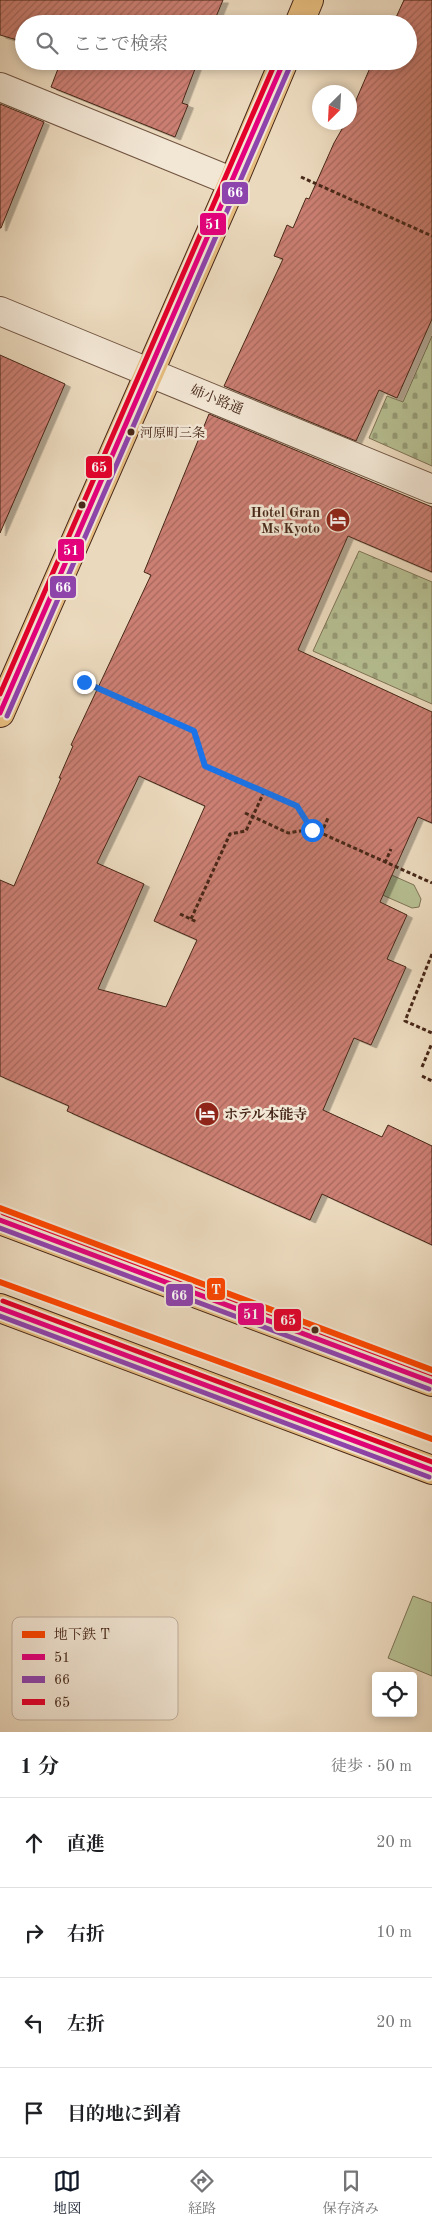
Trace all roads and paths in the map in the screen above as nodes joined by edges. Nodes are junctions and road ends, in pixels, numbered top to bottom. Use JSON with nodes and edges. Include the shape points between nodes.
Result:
{"nodes":[{"id":1,"x":309,"y":0,"type":"edge"},
{"id":2,"x":303,"y":15,"type":"edge"},
{"id":3,"x":280,"y":70,"type":"edge"},
{"id":4,"x":0,"y":87,"type":"edge"},
{"id":5,"x":302,"y":177,"type":"dead end"},
{"id":6,"x":233,"y":182,"type":"junction"},
{"id":7,"x":432,"y":236,"type":"edge"},
{"id":8,"x":0,"y":311,"type":"edge"},
{"id":9,"x":149,"y":373,"type":"junction"},
{"id":10,"x":432,"y":489,"type":"edge"},
{"id":11,"x":84,"y":682,"type":"dead end"},
{"id":12,"x":0,"y":713,"type":"edge"},
{"id":13,"x":264,"y":792,"type":"junction"},
{"id":14,"x":245,"y":813,"type":"dead end"},
{"id":15,"x":253,"y":817,"type":"junction"},
{"id":16,"x":328,"y":818,"type":"dead end"},
{"id":17,"x":312,"y":830,"type":"junction"},
{"id":18,"x":321,"y":834,"type":"junction"},
{"id":19,"x":391,"y":849,"type":"dead end"},
{"id":20,"x":385,"y":862,"type":"junction"},
{"id":21,"x":432,"y":884,"type":"edge"},
{"id":22,"x":180,"y":914,"type":"dead end"},
{"id":23,"x":191,"y":919,"type":"junction"},
{"id":24,"x":197,"y":922,"type":"dead end"},
{"id":25,"x":432,"y":954,"type":"edge"},
{"id":26,"x":432,"y":1033,"type":"edge"},
{"id":27,"x":432,"y":1042,"type":"edge"},
{"id":28,"x":422,"y":1067,"type":"dead end"},
{"id":29,"x":422,"y":1076,"type":"dead end"},
{"id":30,"x":432,"y":1081,"type":"edge"},
{"id":31,"x":0,"y":1220,"type":"edge"},
{"id":32,"x":0,"y":1308,"type":"edge"},
{"id":33,"x":432,"y":1382,"type":"edge"},
{"id":34,"x":432,"y":1470,"type":"edge"}],
"edges":[{"from":1,"to":2,"type":"main road"},
{"from":3,"to":6,"type":"main road"},
{"from":4,"to":6,"type":"street"},
{"from":5,"to":7,"type":"path"},
{"from":6,"to":9,"type":"main road"},
{"from":8,"to":9,"type":"street","name":"姉小路通"},
{"from":9,"to":10,"type":"street","name":"姉小路通"},
{"from":9,"to":12,"type":"main road"},
{"from":11,"to":13,"type":"path","via":[[194,731],[205,766]]},
{"from":13,"to":15,"type":"path"},
{"from":13,"to":17,"type":"path","via":[[297,806]]},
{"from":14,"to":15,"type":"path"},
{"from":15,"to":17,"type":"path","via":[[288,833]]},
{"from":15,"to":23,"type":"path","via":[[246,831],[230,834]]},
{"from":16,"to":18,"type":"path"},
{"from":17,"to":18,"type":"path"},
{"from":18,"to":20,"type":"path"},
{"from":19,"to":20,"type":"path"},
{"from":20,"to":21,"type":"path"},
{"from":22,"to":23,"type":"path"},
{"from":23,"to":24,"type":"path"},
{"from":25,"to":26,"type":"path","via":[[406,1021]]},
{"from":27,"to":28,"type":"path"},
{"from":29,"to":30,"type":"path"},
{"from":31,"to":33,"type":"main road"},
{"from":32,"to":34,"type":"main road"}]}
